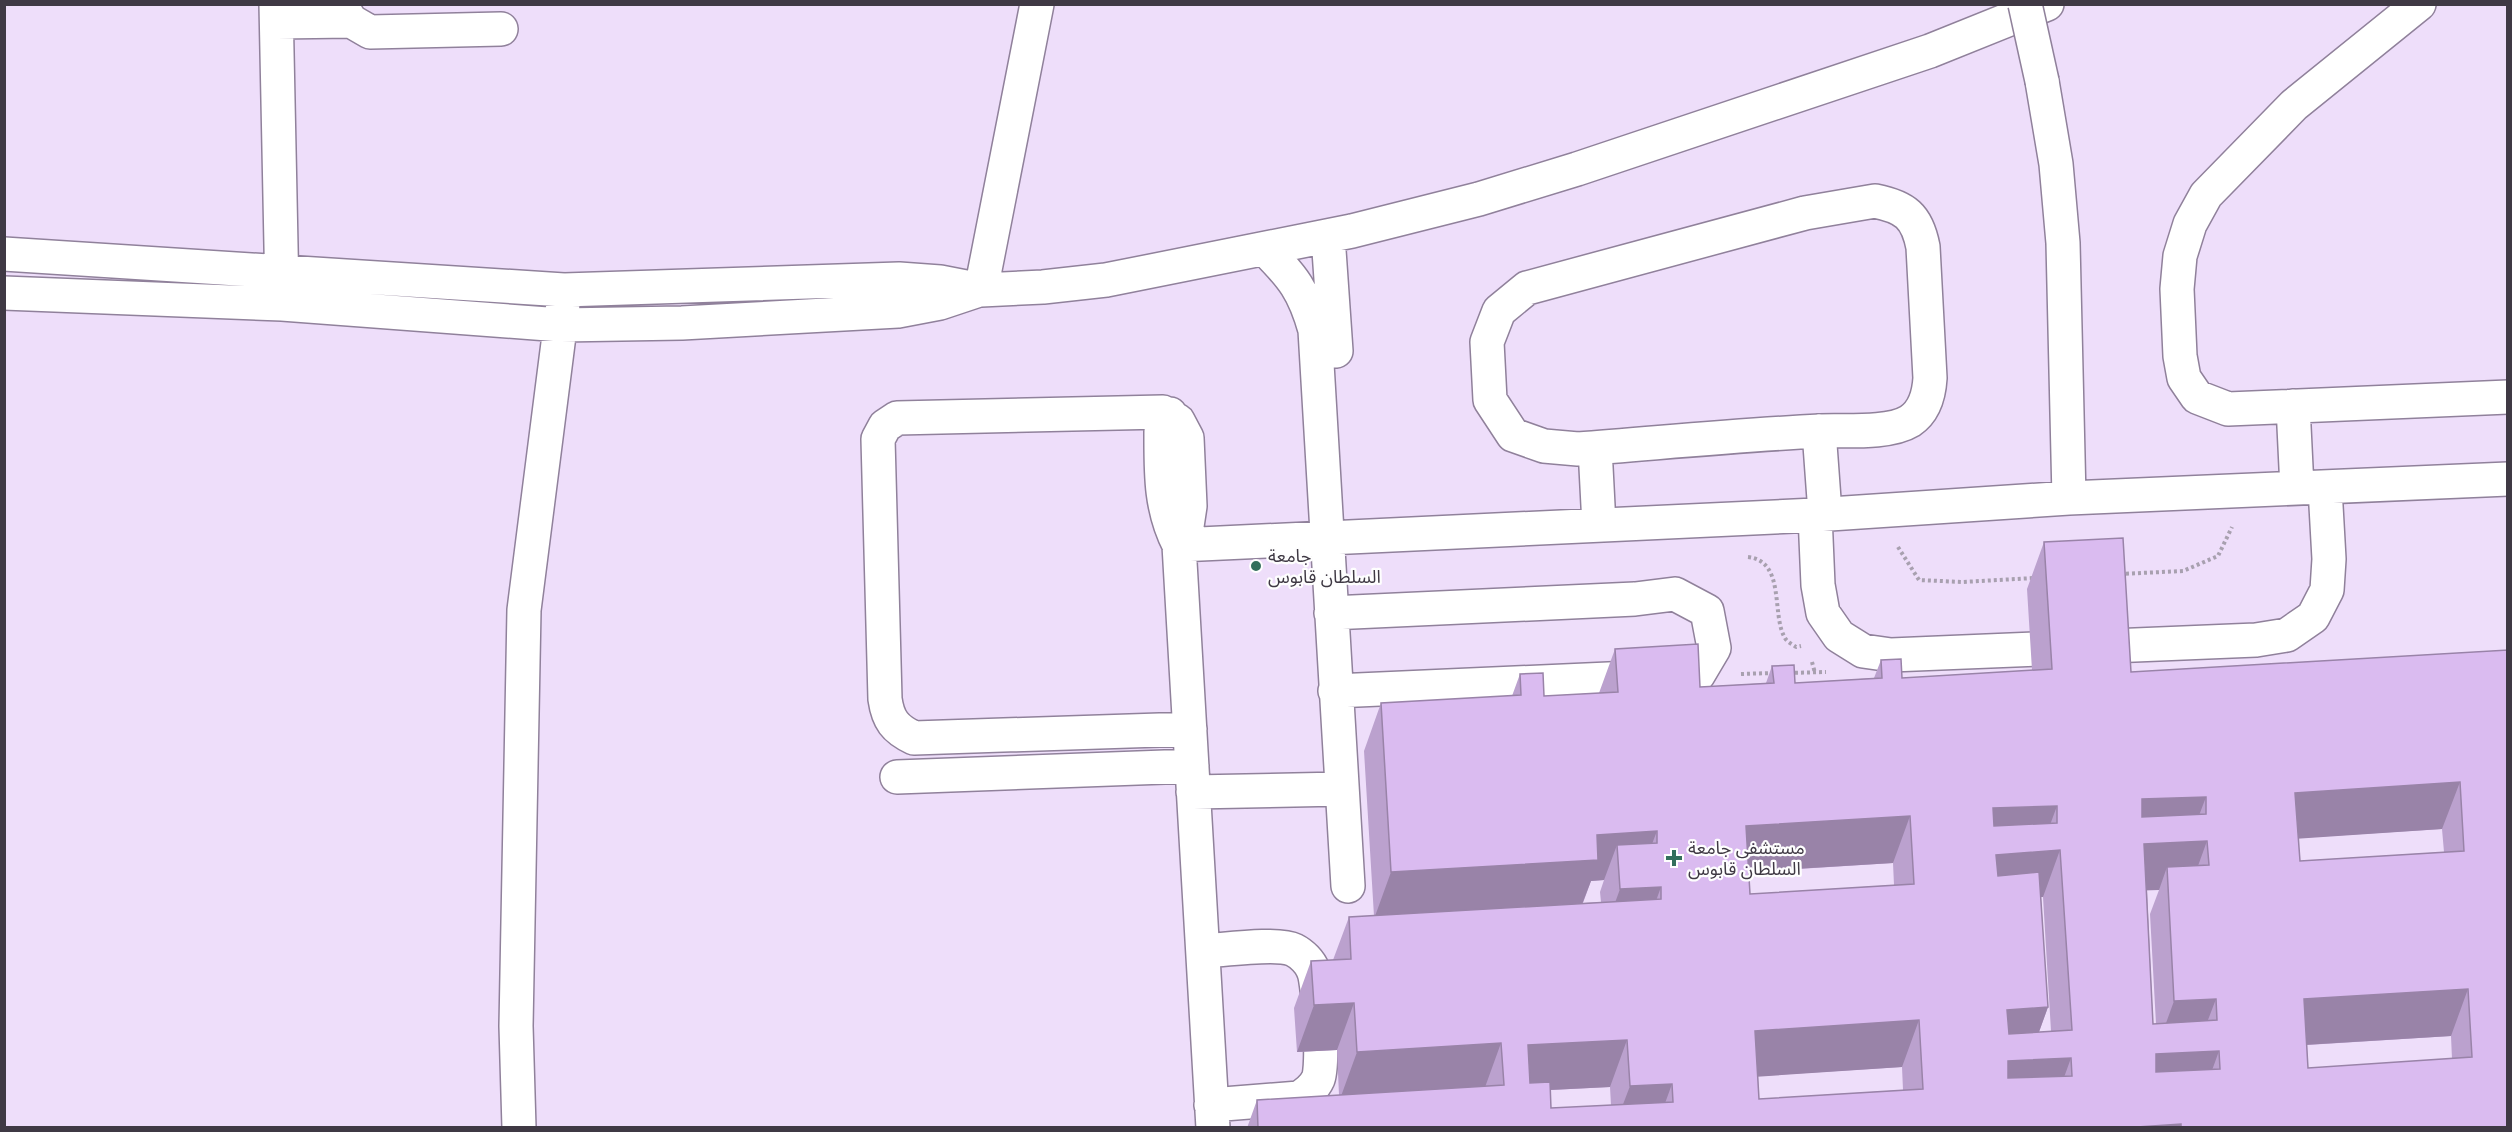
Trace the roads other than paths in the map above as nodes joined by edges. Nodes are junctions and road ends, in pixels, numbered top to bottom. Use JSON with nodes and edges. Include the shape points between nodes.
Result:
{"nodes":[{"id":1,"x":1037,"y":4,"type":"edge"},
{"id":2,"x":2025,"y":4,"type":"edge"},
{"id":3,"x":2047,"y":4,"type":"edge"},
{"id":4,"x":2419,"y":4,"type":"edge"},
{"id":5,"x":276,"y":13,"type":"edge"},
{"id":6,"x":346,"y":13,"type":"edge"},
{"id":7,"x":501,"y":28,"type":"dead end"},
{"id":8,"x":1328,"y":236,"type":"junction"},
{"id":9,"x":1265,"y":249,"type":"junction"},
{"id":10,"x":4,"y":254,"type":"edge"},
{"id":11,"x":282,"y":271,"type":"junction"},
{"id":12,"x":564,"y":290,"type":"junction"},
{"id":13,"x":981,"y":290,"type":"junction"},
{"id":14,"x":4,"y":293,"type":"edge"},
{"id":15,"x":282,"y":304,"type":"junction"},
{"id":16,"x":561,"y":325,"type":"junction"},
{"id":17,"x":2508,"y":397,"type":"edge"},
{"id":18,"x":2293,"y":406,"type":"junction"},
{"id":19,"x":1819,"y":431,"type":"junction"},
{"id":20,"x":1595,"y":448,"type":"junction"},
{"id":21,"x":2508,"y":478,"type":"edge"},
{"id":22,"x":2311,"y":488,"type":"junction"},
{"id":23,"x":2069,"y":498,"type":"junction"},
{"id":24,"x":1820,"y":514,"type":"junction"},
{"id":25,"x":1599,"y":525,"type":"junction"},
{"id":26,"x":1336,"y":539,"type":"junction"},
{"id":27,"x":1179,"y":545,"type":"junction"},
{"id":28,"x":1331,"y":613,"type":"junction"},
{"id":29,"x":1335,"y":691,"type":"junction"},
{"id":30,"x":1190,"y":729,"type":"junction"},
{"id":31,"x":897,"y":777,"type":"dead end"},
{"id":32,"x":1193,"y":779,"type":"junction"},
{"id":33,"x":1342,"y":789,"type":"junction"},
{"id":34,"x":1348,"y":886,"type":"dead end"},
{"id":35,"x":1203,"y":951,"type":"junction"},
{"id":36,"x":1212,"y":1116,"type":"edge"},
{"id":37,"x":519,"y":1128,"type":"edge"}],
"edges":[{"from":1,"to":13,"type":"lane"},
{"from":2,"to":23,"type":"lane","bridge":true,"via":[[2056,164],[2063,243]]},
{"from":3,"to":8,"type":"lane","via":[[1930,51],[1576,170],[1479,199]]},
{"from":4,"to":18,"type":"lane","via":[[2294,105],[2206,195],[2190,224],[2180,256],[2177,289],[2184,378],[2197,397],[2228,409]]},
{"from":5,"to":6,"type":"lane"},
{"from":5,"to":11,"type":"lane"},
{"from":6,"to":7,"type":"lane","via":[[370,32]]},
{"from":8,"to":9,"type":"lane"},
{"from":8,"to":26,"type":"lane"},
{"from":9,"to":13,"type":"lane","via":[[1106,280]]},
{"from":9,"to":26,"type":"lane","via":[[1289,273],[1306,300],[1315,330]]},
{"from":10,"to":11,"type":"lane"},
{"from":11,"to":12,"type":"lane"},
{"from":11,"to":15,"type":"lane"},
{"from":12,"to":13,"type":"lane","via":[[899,279]]},
{"from":12,"to":16,"type":"lane"},
{"from":13,"to":16,"type":"lane","via":[[898,311]]},
{"from":14,"to":15,"type":"lane"},
{"from":15,"to":16,"type":"lane"},
{"from":16,"to":37,"type":"lane","via":[[524,610],[516,1026]]},
{"from":17,"to":18,"type":"lane"},
{"from":18,"to":22,"type":"lane"},
{"from":19,"to":20,"type":"lane"},
{"from":19,"to":20,"type":"lane","via":[[1887,428],[1909,422],[1922,411],[1929,395],[1923,247],[1919,229],[1909,214],[1893,205],[1875,201],[1805,213],[1527,288],[1499,311],[1487,342],[1490,400],[1513,435],[1544,446]]},
{"from":19,"to":24,"type":"lane"},
{"from":20,"to":25,"type":"lane"},
{"from":21,"to":22,"type":"lane"},
{"from":22,"to":23,"type":"lane"},
{"from":22,"to":24,"type":"lane","via":[[2329,559],[2327,590],[2313,616],[2287,635],[2256,640],[1891,655],[1863,651],[1839,636],[1823,613],[1818,585]]},
{"from":23,"to":24,"type":"lane"},
{"from":24,"to":25,"type":"lane"},
{"from":25,"to":26,"type":"lane"},
{"from":26,"to":27,"type":"lane"},
{"from":26,"to":28,"type":"lane"},
{"from":27,"to":30,"type":"lane"},
{"from":27,"to":30,"type":"lane","via":[[1163,506],[1161,432],[1170,414],[1156,411],[912,416],[897,418],[885,426],[878,439],[885,699],[888,716],[898,730],[914,738]]},
{"from":28,"to":29,"type":"lane"},
{"from":28,"to":29,"type":"lane","via":[[1675,594],[1707,611],[1714,648],[1698,675]]},
{"from":29,"to":33,"type":"lane"},
{"from":30,"to":32,"type":"lane"},
{"from":31,"to":32,"type":"lane"},
{"from":32,"to":33,"type":"lane"},
{"from":32,"to":35,"type":"lane"},
{"from":33,"to":34,"type":"lane"},
{"from":35,"to":36,"type":"lane"},
{"from":35,"to":36,"type":"lane","via":[[1280,947],[1305,958],[1316,983],[1321,1064],[1319,1078],[1299,1098]]}]}
